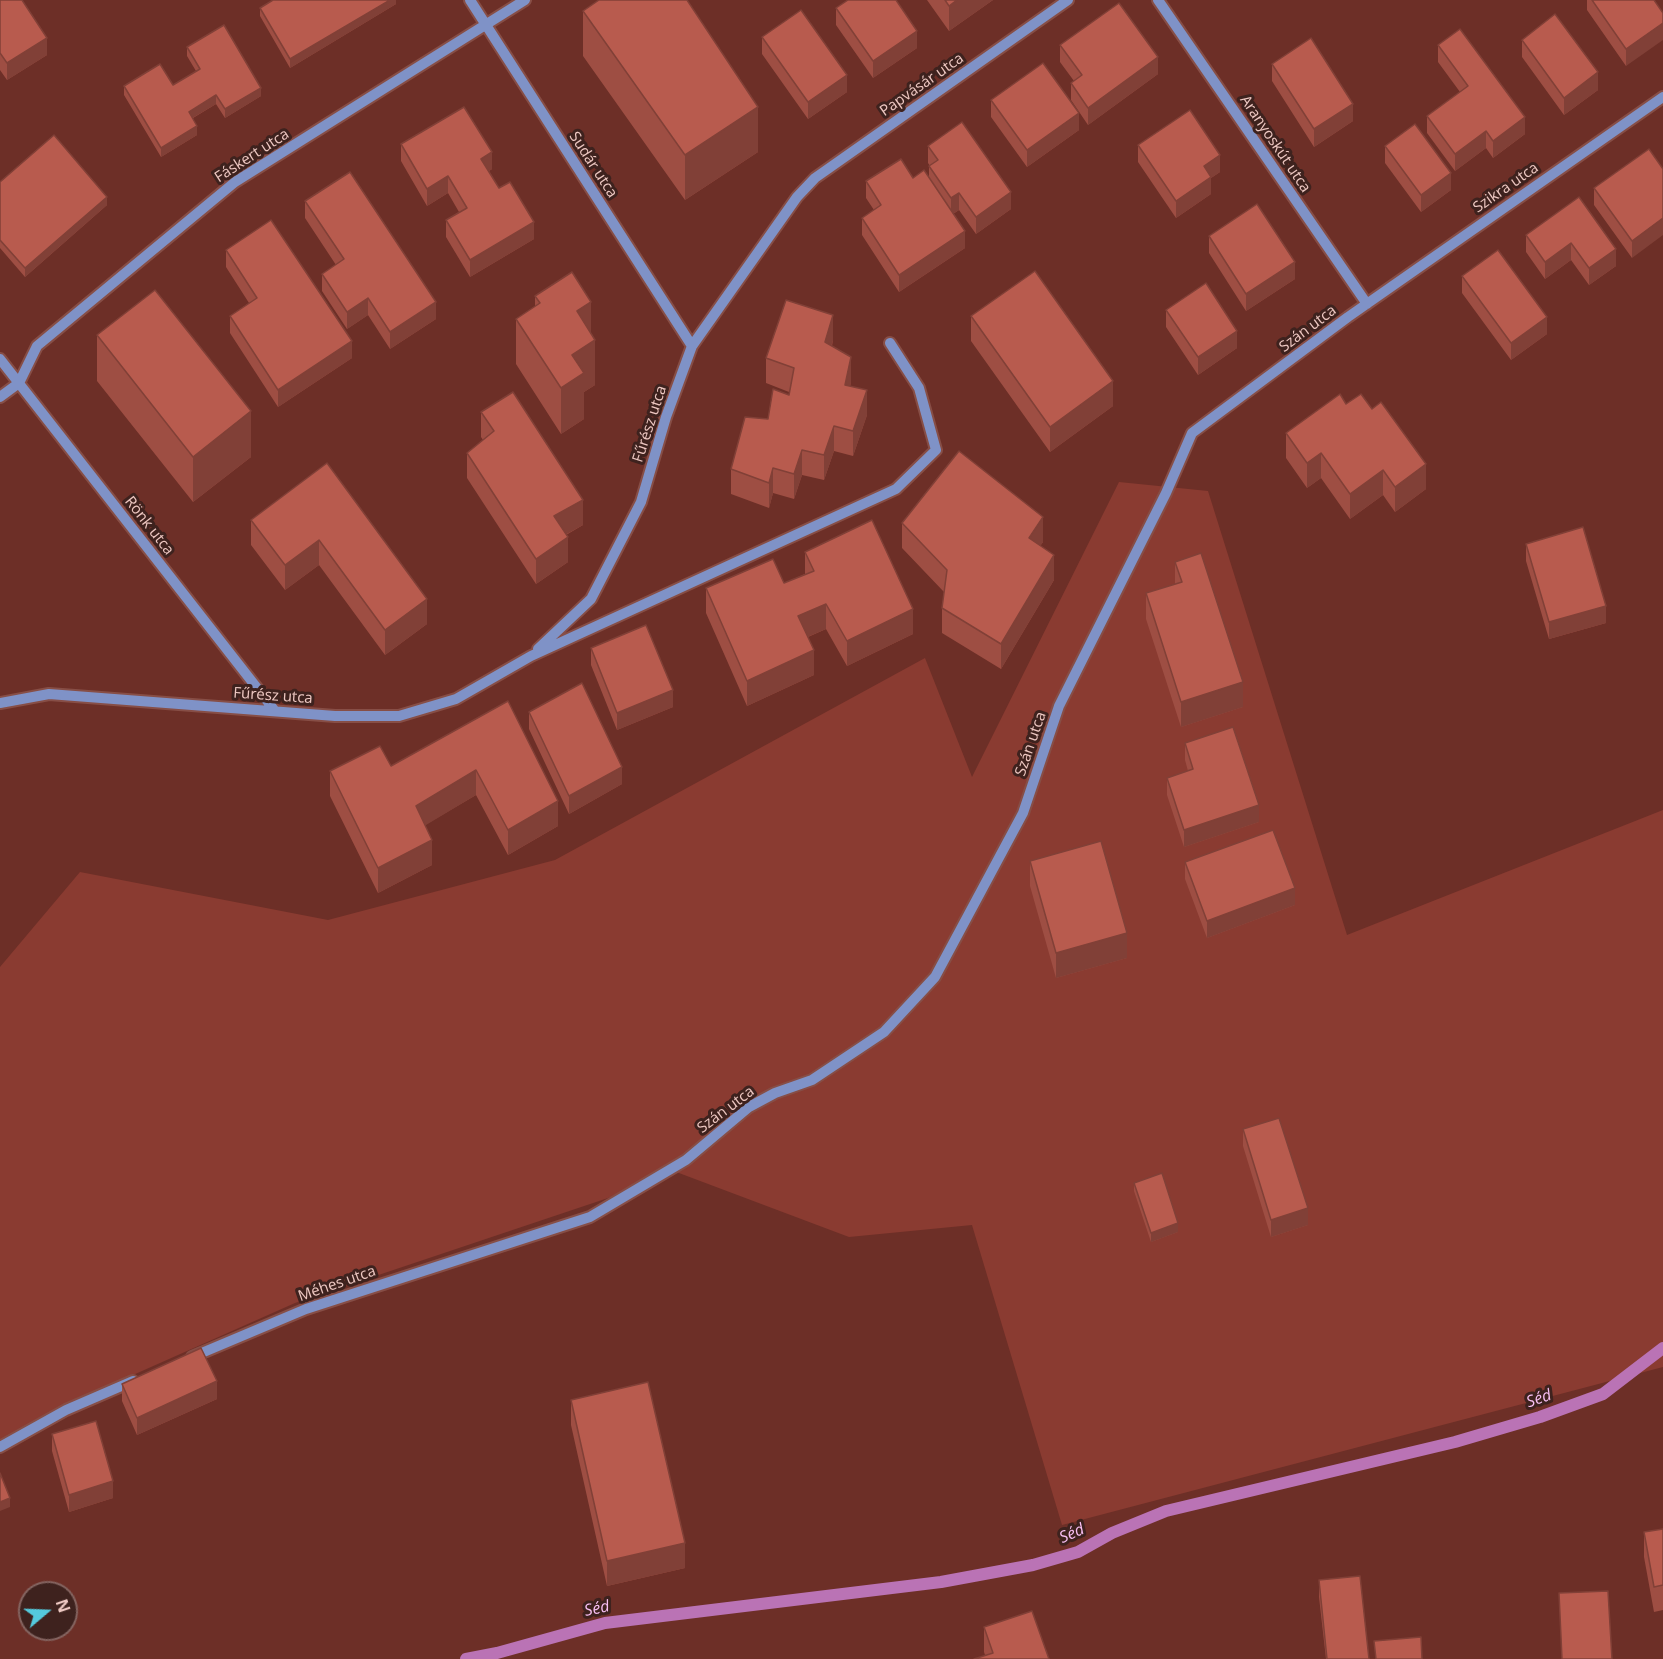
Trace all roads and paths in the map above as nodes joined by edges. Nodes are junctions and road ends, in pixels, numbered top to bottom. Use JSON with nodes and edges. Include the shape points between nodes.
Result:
{"nodes":[{"id":1,"x":470,"y":0,"type":"edge"},
{"id":2,"x":525,"y":0,"type":"edge"},
{"id":3,"x":1068,"y":0,"type":"edge"},
{"id":4,"x":1158,"y":0,"type":"edge"},
{"id":5,"x":484,"y":25,"type":"junction"},
{"id":6,"x":1663,"y":97,"type":"edge"},
{"id":7,"x":797,"y":197,"type":"joint"},
{"id":8,"x":1367,"y":304,"type":"junction"},
{"id":9,"x":890,"y":343,"type":"dead end"},
{"id":10,"x":692,"y":346,"type":"junction"},
{"id":11,"x":0,"y":359,"type":"edge"},
{"id":12,"x":19,"y":383,"type":"junction"},
{"id":13,"x":0,"y":397,"type":"edge"},
{"id":14,"x":531,"y":656,"type":"junction"},
{"id":15,"x":0,"y":703,"type":"edge"},
{"id":16,"x":275,"y":711,"type":"junction"},
{"id":17,"x":686,"y":1160,"type":"joint"},
{"id":18,"x":186,"y":1359,"type":"edge"},
{"id":19,"x":142,"y":1378,"type":"edge"},
{"id":20,"x":0,"y":1447,"type":"edge"}],
"edges":[{"from":1,"to":5,"type":"street","name":"Sudár utca"},
{"from":2,"to":5,"type":"street","name":"Fáskert utca"},
{"from":3,"to":7,"type":"street","name":"Papvásár utca","via":[[815,178]]},
{"from":4,"to":8,"type":"street","name":"Aranyoskút utca"},
{"from":5,"to":10,"type":"street","name":"Sudár utca"},
{"from":5,"to":12,"type":"street","name":"Fáskert utca","via":[[235,183],[37,346]]},
{"from":6,"to":8,"type":"street","name":"Szikra utca"},
{"from":7,"to":10,"type":"street","name":"Fűrész utca"},
{"from":8,"to":17,"type":"street","name":"Szán utca","via":[[1192,433],[1059,706],[1023,813],[935,977],[884,1032],[812,1080],[749,1107]]},
{"from":9,"to":14,"type":"street","name":"Fűrész utca","via":[[919,388],[936,450],[896,489]]},
{"from":10,"to":14,"type":"street","name":"Fűrész utca","via":[[641,502],[591,598]]},
{"from":11,"to":12,"type":"street","name":"Rönk utca"},
{"from":12,"to":13,"type":"street","name":"Fáskert utca"},
{"from":12,"to":16,"type":"street","name":"Rönk utca"},
{"from":14,"to":16,"type":"street","name":"Fűrész utca","via":[[456,699],[399,716]]},
{"from":15,"to":16,"type":"street","name":"Fűrész utca","via":[[49,694]]},
{"from":17,"to":18,"type":"street","name":"Méhes utca","via":[[590,1217],[306,1309]]},
{"from":19,"to":20,"type":"street","via":[[66,1410]]}]}
